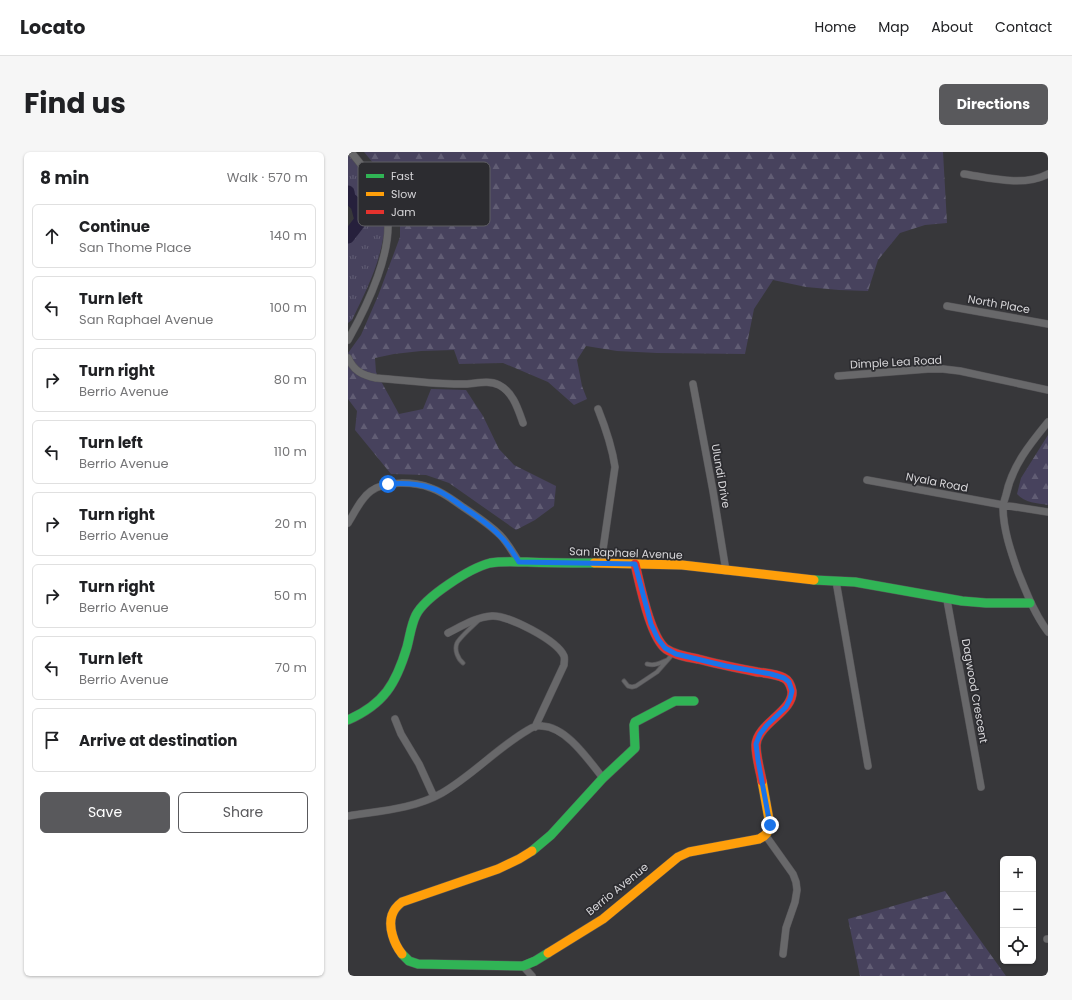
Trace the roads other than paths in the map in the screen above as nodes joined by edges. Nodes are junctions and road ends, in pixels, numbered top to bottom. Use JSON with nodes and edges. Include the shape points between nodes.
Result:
{"nodes":[{"id":1,"x":352,"y":152,"type":"edge"},
{"id":2,"x":360,"y":162,"type":"edge"},
{"id":3,"x":964,"y":174,"type":"dead end"},
{"id":4,"x":1048,"y":174,"type":"edge"},
{"id":5,"x":389,"y":226,"type":"edge"},
{"id":6,"x":947,"y":306,"type":"dead end"},
{"id":7,"x":1048,"y":324,"type":"edge"},
{"id":8,"x":348,"y":340,"type":"edge"},
{"id":9,"x":348,"y":358,"type":"edge"},
{"id":10,"x":838,"y":376,"type":"dead end"},
{"id":11,"x":693,"y":384,"type":"dead end"},
{"id":12,"x":1048,"y":390,"type":"edge"},
{"id":13,"x":598,"y":409,"type":"dead end"},
{"id":14,"x":1048,"y":422,"type":"edge"},
{"id":15,"x":523,"y":423,"type":"dead end"},
{"id":16,"x":867,"y":480,"type":"dead end"},
{"id":17,"x":1003,"y":506,"type":"junction"},
{"id":18,"x":1048,"y":512,"type":"edge"},
{"id":19,"x":348,"y":523,"type":"edge"},
{"id":20,"x":519,"y":562,"type":"junction"},
{"id":21,"x":601,"y":564,"type":"junction"},
{"id":22,"x":635,"y":564,"type":"junction"},
{"id":23,"x":726,"y":571,"type":"junction"},
{"id":24,"x":836,"y":581,"type":"junction"},
{"id":25,"x":947,"y":600,"type":"junction"},
{"id":26,"x":1030,"y":603,"type":"junction"},
{"id":27,"x":482,"y":618,"type":"junction"},
{"id":28,"x":1040,"y":621,"type":"junction"},
{"id":29,"x":1048,"y":622,"type":"edge"},
{"id":30,"x":1048,"y":632,"type":"edge"},
{"id":31,"x":448,"y":633,"type":"dead end"},
{"id":32,"x":671,"y":656,"type":"junction"},
{"id":33,"x":463,"y":663,"type":"dead end"},
{"id":34,"x":647,"y":664,"type":"dead end"},
{"id":35,"x":624,"y":681,"type":"dead end"},
{"id":36,"x":694,"y":701,"type":"dead end"},
{"id":37,"x":395,"y":719,"type":"dead end"},
{"id":38,"x":348,"y":720,"type":"edge"},
{"id":39,"x":535,"y":727,"type":"junction"},
{"id":40,"x":868,"y":766,"type":"dead end"},
{"id":41,"x":603,"y":778,"type":"junction"},
{"id":42,"x":980,"y":787,"type":"dead end"},
{"id":43,"x":434,"y":797,"type":"junction"},
{"id":44,"x":348,"y":816,"type":"edge"},
{"id":45,"x":766,"y":836,"type":"junction"},
{"id":46,"x":783,"y":954,"type":"dead end"},
{"id":47,"x":523,"y":966,"type":"junction"},
{"id":48,"x":532,"y":976,"type":"edge"}],
"edges":[{"from":1,"to":2,"type":"street"},
{"from":3,"to":4,"type":"street","via":[[1017,181],[1041,178]]},
{"from":5,"to":8,"type":"street","via":[[381,268]]},
{"from":6,"to":7,"type":"street","name":"North Place"},
{"from":9,"to":15,"type":"street","via":[[358,371],[376,378],[460,384],[488,382],[500,385],[514,400]]},
{"from":10,"to":12,"type":"street","name":"Dimple Lea Road","via":[[943,369]]},
{"from":11,"to":23,"type":"street","name":"Ulundi Drive"},
{"from":13,"to":21,"type":"street","via":[[609,438],[615,467]]},
{"from":14,"to":17,"type":"street","via":[[1013,472]]},
{"from":16,"to":17,"type":"street","name":"Nyala Road"},
{"from":17,"to":18,"type":"street","name":"Nyala Road"},
{"from":17,"to":26,"type":"street","via":[[1013,558]]},
{"from":19,"to":20,"type":"street","via":[[362,501],[378,487],[388,484],[420,484],[446,495],[484,521],[509,545]]},
{"from":20,"to":21,"type":"street","name":"San Raphael Avenue"},
{"from":20,"to":38,"type":"street","name":"San Raphael Avenue","via":[[488,563],[476,568],[424,604],[413,625],[397,676],[389,689],[369,710]]},
{"from":21,"to":22,"type":"street","name":"San Raphael Avenue"},
{"from":22,"to":23,"type":"street","name":"San Raphael Avenue"},
{"from":22,"to":32,"type":"street","via":[[651,624],[658,639]]},
{"from":23,"to":24,"type":"street","name":"San Raphael Avenue"},
{"from":24,"to":25,"type":"street","name":"San Raphael Avenue","via":[[855,582]]},
{"from":24,"to":40,"type":"street"},
{"from":25,"to":26,"type":"street","name":"San Raphael Avenue","via":[[986,604]]},
{"from":25,"to":42,"type":"street","name":"Dagwood Crescent"},
{"from":26,"to":28,"type":"street"},
{"from":27,"to":31,"type":"street"},
{"from":27,"to":33,"type":"lane","via":[[457,643],[457,656]]},
{"from":27,"to":39,"type":"street","via":[[503,617],[538,633],[564,655],[564,665]]},
{"from":28,"to":29,"type":"street"},
{"from":28,"to":30,"type":"street"},
{"from":32,"to":34,"type":"lane","via":[[657,665]]},
{"from":32,"to":35,"type":"lane","via":[[657,672],[636,686],[628,686]]},
{"from":32,"to":45,"type":"street","via":[[771,674],[789,682],[792,691],[786,707],[767,725],[756,744],[770,825]]},
{"from":36,"to":41,"type":"street","name":"Berrio Avenue","via":[[675,701],[635,722],[635,748]]},
{"from":37,"to":43,"type":"street"},
{"from":39,"to":41,"type":"street","via":[[552,727],[562,733]]},
{"from":39,"to":43,"type":"street","via":[[511,741]]},
{"from":41,"to":47,"type":"street","name":"Berrio Avenue","via":[[551,835],[533,850],[498,869],[402,902],[392,915],[391,928],[394,940],[400,952],[409,961],[418,964]]},
{"from":43,"to":44,"type":"street","via":[[416,805]]},
{"from":45,"to":46,"type":"street","via":[[796,882],[795,902],[786,928]]},
{"from":45,"to":47,"type":"street","name":"Berrio Avenue","via":[[678,856],[603,919]]},
{"from":47,"to":48,"type":"street"}]}
